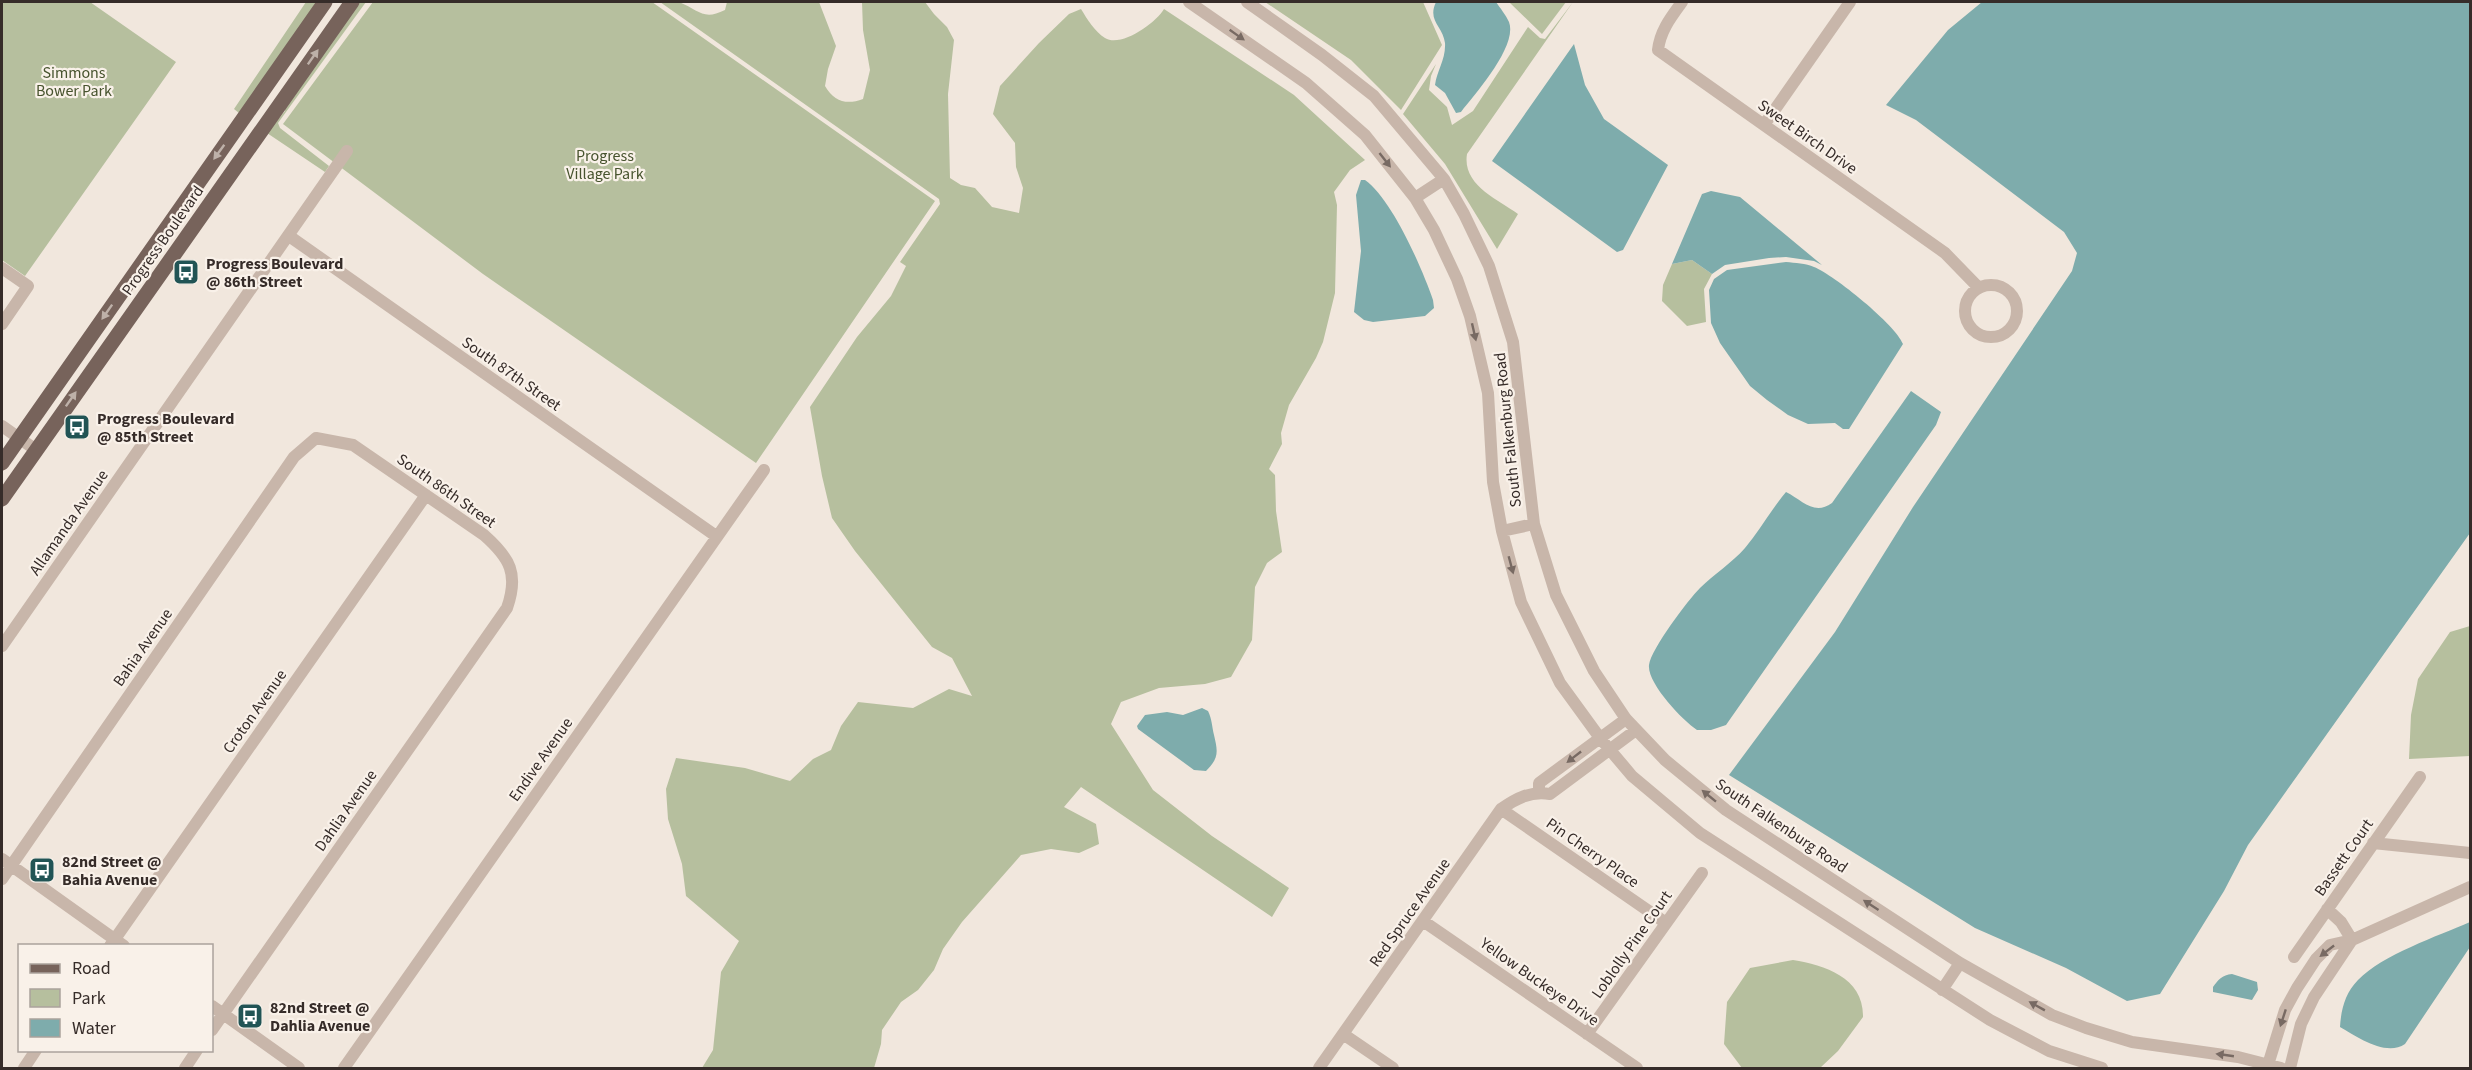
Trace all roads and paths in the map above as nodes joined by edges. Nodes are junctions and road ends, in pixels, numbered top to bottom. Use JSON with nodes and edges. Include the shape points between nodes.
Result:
{"nodes":[{"id":1,"x":326,"y":2,"type":"edge"},
{"id":2,"x":336,"y":2,"type":"edge"},
{"id":3,"x":352,"y":2,"type":"edge"},
{"id":4,"x":1190,"y":2,"type":"edge"},
{"id":5,"x":1247,"y":2,"type":"edge"},
{"id":6,"x":1682,"y":2,"type":"edge"},
{"id":7,"x":1850,"y":2,"type":"edge"},
{"id":8,"x":279,"y":105,"type":"junction"},
{"id":9,"x":240,"y":123,"type":"junction"},
{"id":10,"x":1764,"y":125,"type":"junction"},
{"id":11,"x":347,"y":151,"type":"dead end"},
{"id":12,"x":1444,"y":180,"type":"junction"},
{"id":13,"x":1415,"y":198,"type":"junction"},
{"id":14,"x":175,"y":213,"type":"junction"},
{"id":15,"x":194,"y":226,"type":"junction"},
{"id":16,"x":289,"y":236,"type":"junction"},
{"id":17,"x":2,"y":268,"type":"edge"},
{"id":18,"x":1978,"y":288,"type":"junction"},
{"id":19,"x":2,"y":324,"type":"edge"},
{"id":20,"x":2,"y":426,"type":"edge"},
{"id":21,"x":19,"y":438,"type":"junction"},
{"id":22,"x":316,"y":438,"type":"joint"},
{"id":23,"x":36,"y":450,"type":"junction"},
{"id":24,"x":2,"y":463,"type":"edge"},
{"id":25,"x":764,"y":470,"type":"dead end"},
{"id":26,"x":426,"y":495,"type":"junction"},
{"id":27,"x":2,"y":499,"type":"edge"},
{"id":28,"x":1534,"y":524,"type":"junction"},
{"id":29,"x":1502,"y":531,"type":"junction"},
{"id":30,"x":716,"y":536,"type":"junction"},
{"id":31,"x":507,"y":608,"type":"joint"},
{"id":32,"x":2,"y":646,"type":"edge"},
{"id":33,"x":1626,"y":719,"type":"junction"},
{"id":34,"x":1636,"y":730,"type":"junction"},
{"id":35,"x":1600,"y":738,"type":"junction"},
{"id":36,"x":1609,"y":750,"type":"junction"},
{"id":37,"x":1557,"y":771,"type":"junction"},
{"id":38,"x":2420,"y":777,"type":"dead end"},
{"id":39,"x":1566,"y":783,"type":"junction"},
{"id":40,"x":1539,"y":792,"type":"junction"},
{"id":41,"x":1501,"y":809,"type":"junction"},
{"id":42,"x":2373,"y":843,"type":"junction"},
{"id":43,"x":2470,"y":853,"type":"edge"},
{"id":44,"x":6,"y":862,"type":"edge"},
{"id":45,"x":1702,"y":873,"type":"dead end"},
{"id":46,"x":2,"y":879,"type":"edge"},
{"id":47,"x":2470,"y":888,"type":"edge"},
{"id":48,"x":2327,"y":909,"type":"junction"},
{"id":49,"x":1423,"y":921,"type":"junction"},
{"id":50,"x":1666,"y":923,"type":"junction"},
{"id":51,"x":2352,"y":940,"type":"junction"},
{"id":52,"x":116,"y":943,"type":"edge"},
{"id":53,"x":2294,"y":957,"type":"dead end"},
{"id":54,"x":1960,"y":963,"type":"junction"},
{"id":55,"x":2297,"y":988,"type":"junction"},
{"id":56,"x":1942,"y":990,"type":"junction"},
{"id":57,"x":2314,"y":997,"type":"junction"},
{"id":58,"x":213,"y":1007,"type":"edge"},
{"id":59,"x":223,"y":1014,"type":"junction"},
{"id":60,"x":213,"y":1029,"type":"edge"},
{"id":61,"x":1343,"y":1034,"type":"junction"},
{"id":62,"x":1587,"y":1034,"type":"junction"},
{"id":63,"x":35,"y":1052,"type":"edge"},
{"id":64,"x":196,"y":1052,"type":"edge"},
{"id":65,"x":1387,"y":1067,"type":"edge"},
{"id":66,"x":2268,"y":1067,"type":"edge"},
{"id":67,"x":24,"y":1068,"type":"edge"},
{"id":68,"x":185,"y":1068,"type":"edge"},
{"id":69,"x":299,"y":1068,"type":"edge"},
{"id":70,"x":344,"y":1068,"type":"edge"},
{"id":71,"x":1319,"y":1068,"type":"edge"},
{"id":72,"x":1637,"y":1068,"type":"edge"},
{"id":73,"x":2102,"y":1068,"type":"edge"},
{"id":74,"x":2281,"y":1068,"type":"edge"},
{"id":75,"x":2290,"y":1068,"type":"edge"}],
"edges":[{"from":1,"to":9,"type":"main road","name":"Progress Boulevard"},
{"from":2,"to":8,"type":"main road","via":[[278,85]]},
{"from":8,"to":3,"type":"main road","name":"Progress Boulevard","one_way":true},
{"from":4,"to":13,"type":"street","name":"South Falkenburg Road","one_way":true,"via":[[1340,112],[1365,135]]},
{"from":5,"to":12,"type":"street","name":"South Falkenburg Road","via":[[1374,96]]},
{"from":6,"to":10,"type":"street","name":"Sweet Birch Drive","via":[[1665,25],[1658,50]]},
{"from":7,"to":10,"type":"street"},
{"from":8,"to":9,"type":"main road","via":[[268,102]]},
{"from":8,"to":15,"type":"main road","name":"Progress Boulevard"},
{"from":9,"to":14,"type":"main road","name":"Progress Boulevard","one_way":true},
{"from":10,"to":18,"type":"street","name":"Sweet Birch Drive","via":[[1945,253]]},
{"from":11,"to":16,"type":"street","name":"Allamanda Avenue"},
{"from":12,"to":13,"type":"street"},
{"from":12,"to":28,"type":"street","name":"South Falkenburg Road","via":[[1489,266],[1513,342]]},
{"from":13,"to":29,"type":"street","name":"South Falkenburg Road","one_way":true,"via":[[1457,279],[1470,316],[1488,393],[1493,482]]},
{"from":14,"to":15,"type":"main road"},
{"from":14,"to":21,"type":"main road","name":"Progress Boulevard","one_way":true},
{"from":23,"to":15,"type":"main road","name":"Progress Boulevard","one_way":true},
{"from":16,"to":30,"type":"street","name":"South 87th Street"},
{"from":16,"to":32,"type":"street","name":"Allamanda Avenue"},
{"from":17,"to":19,"type":"street","via":[[28,286]]},
{"from":18,"to":18,"type":"street","via":[[1987,285],[2004,289],[2015,303],[2015,321],[2003,334],[1979,334],[1968,323],[1965,308]]},
{"from":20,"to":21,"type":"street"},
{"from":21,"to":23,"type":"street"},
{"from":21,"to":24,"type":"main road","name":"Progress Boulevard"},
{"from":22,"to":26,"type":"street","name":"South 86th Street","via":[[353,445]]},
{"from":22,"to":44,"type":"street","name":"Bahia Avenue","via":[[294,457]]},
{"from":23,"to":27,"type":"main road","name":"Progress Boulevard"},
{"from":25,"to":30,"type":"street","name":"Endive Avenue"},
{"from":26,"to":31,"type":"street","name":"South 86th Street","via":[[484,535],[509,562],[513,578]]},
{"from":26,"to":52,"type":"street","name":"Croton Avenue"},
{"from":28,"to":29,"type":"street"},
{"from":28,"to":33,"type":"street","name":"South Falkenburg Road","via":[[1556,595],[1594,671]]},
{"from":29,"to":35,"type":"street","name":"South Falkenburg Road","one_way":true,"via":[[1521,602],[1560,683]]},
{"from":30,"to":70,"type":"street","name":"Endive Avenue"},
{"from":31,"to":59,"type":"street","name":"Dahlia Avenue"},
{"from":33,"to":34,"type":"street","name":"South Falkenburg Road"},
{"from":33,"to":35,"type":"street","name":"Red Spruce Avenue"},
{"from":34,"to":36,"type":"street","name":"Red Spruce Avenue"},
{"from":54,"to":34,"type":"street","name":"South Falkenburg Road","one_way":true,"via":[[1726,810],[1665,760]]},
{"from":35,"to":36,"type":"street","name":"South Falkenburg Road"},
{"from":35,"to":37,"type":"street","name":"Red Spruce Avenue","one_way":true},
{"from":36,"to":39,"type":"street","name":"Red Spruce Avenue"},
{"from":36,"to":56,"type":"street","name":"South Falkenburg Road","via":[[1632,776],[1700,832]]},
{"from":37,"to":39,"type":"street"},
{"from":37,"to":40,"type":"street","name":"Red Spruce Avenue","via":[[1539,783]]},
{"from":38,"to":42,"type":"street","name":"Bassett Court"},
{"from":39,"to":40,"type":"street","name":"Red Spruce Avenue","via":[[1550,794]]},
{"from":40,"to":41,"type":"street","name":"Red Spruce Avenue","via":[[1519,797]]},
{"from":41,"to":49,"type":"street","name":"Red Spruce Avenue"},
{"from":41,"to":50,"type":"street","name":"Pin Cherry Place"},
{"from":42,"to":43,"type":"street"},
{"from":42,"to":48,"type":"street","name":"Bassett Court"},
{"from":44,"to":46,"type":"street","name":"Bahia Avenue"},
{"from":44,"to":52,"type":"street"},
{"from":45,"to":50,"type":"street","name":"Loblolly Pine Court"},
{"from":47,"to":51,"type":"street"},
{"from":48,"to":51,"type":"street"},
{"from":48,"to":53,"type":"street","name":"Bassett Court"},
{"from":49,"to":61,"type":"street","name":"Red Spruce Avenue"},
{"from":49,"to":62,"type":"street","name":"Yellow Buckeye Drive"},
{"from":50,"to":62,"type":"street","name":"Loblolly Pine Court"},
{"from":51,"to":55,"type":"street","one_way":true,"via":[[2330,945]]},
{"from":51,"to":57,"type":"street"},
{"from":54,"to":56,"type":"street"},
{"from":66,"to":54,"type":"street","name":"South Falkenburg Road","one_way":true,"via":[[2238,1057],[2132,1042],[2086,1028],[2052,1015]]},
{"from":55,"to":57,"type":"street"},
{"from":55,"to":66,"type":"street","one_way":true,"via":[[2285,1010]]},
{"from":56,"to":73,"type":"street","name":"South Falkenburg Road","via":[[2049,1051]]},
{"from":57,"to":75,"type":"street","via":[[2301,1024]]},
{"from":58,"to":59,"type":"street"},
{"from":59,"to":60,"type":"street","name":"Dahlia Avenue"},
{"from":59,"to":69,"type":"street"},
{"from":61,"to":65,"type":"street"},
{"from":61,"to":71,"type":"street","name":"Red Spruce Avenue"},
{"from":62,"to":72,"type":"street","name":"Yellow Buckeye Drive"},
{"from":63,"to":67,"type":"street"},
{"from":64,"to":68,"type":"street"},
{"from":66,"to":74,"type":"street","name":"South Falkenburg Road"}]}
